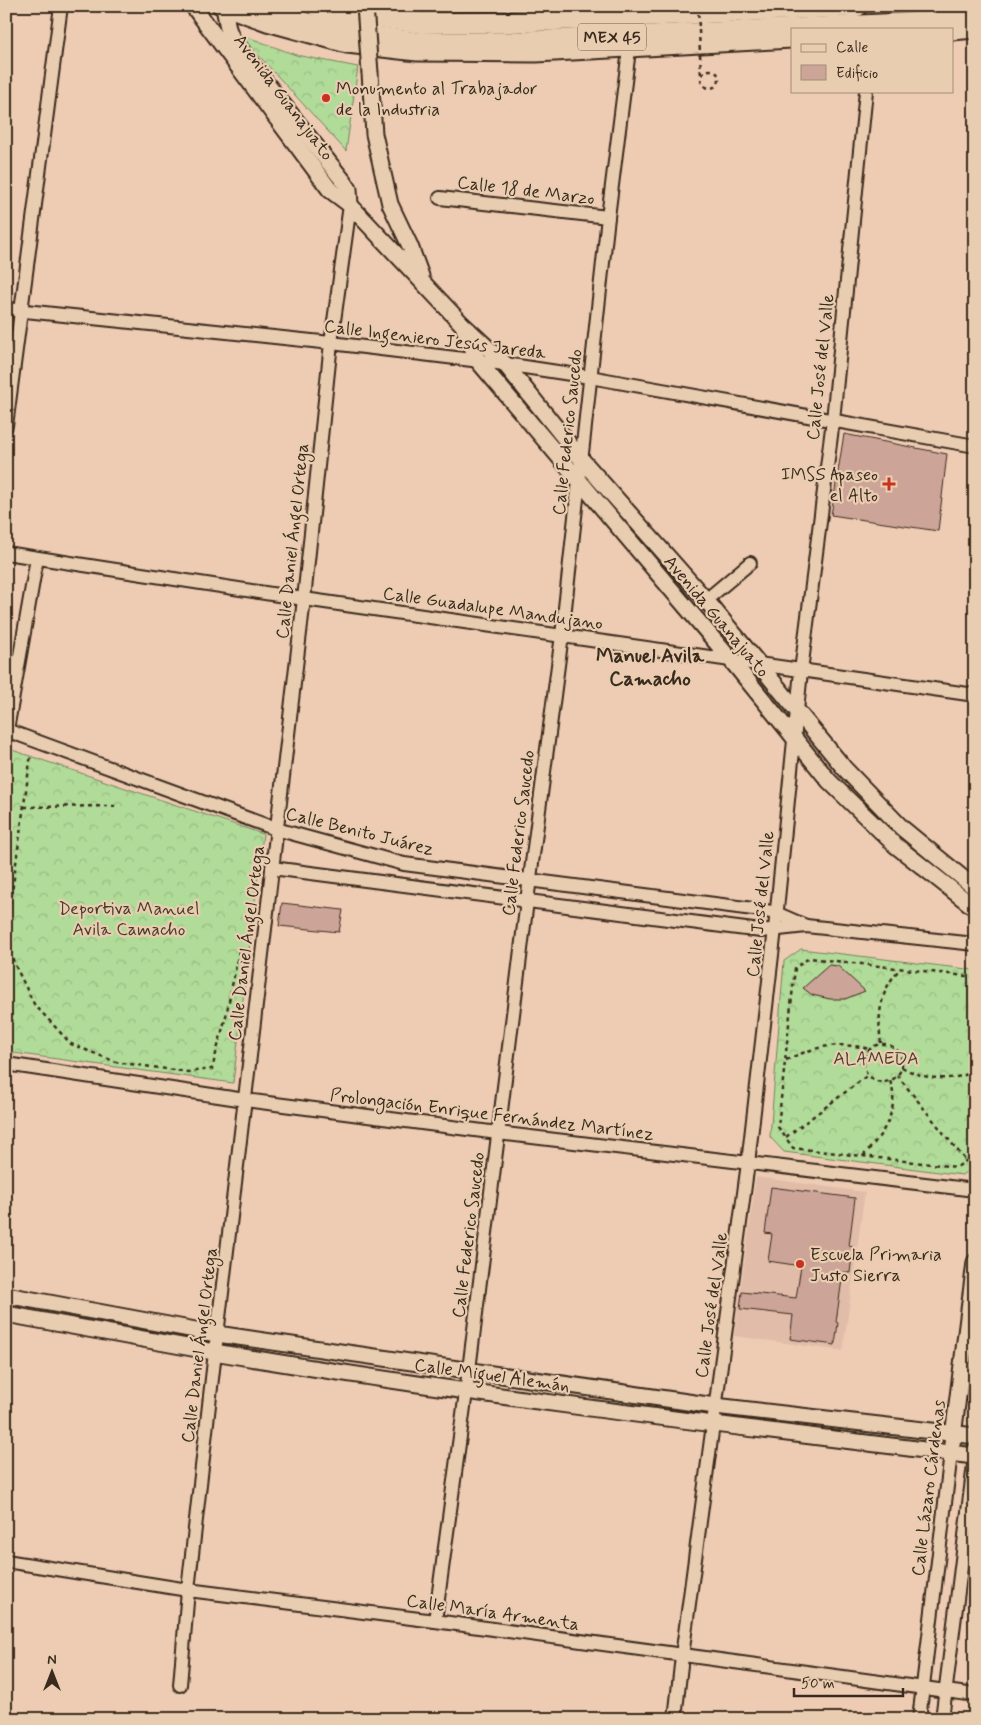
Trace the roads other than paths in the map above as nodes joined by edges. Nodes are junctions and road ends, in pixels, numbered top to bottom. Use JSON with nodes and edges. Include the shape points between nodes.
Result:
{"nodes":[{"id":1,"x":61,"y":6,"type":"edge"},
{"id":2,"x":193,"y":6,"type":"edge"},
{"id":3,"x":255,"y":6,"type":"edge"},
{"id":4,"x":317,"y":6,"type":"edge"},
{"id":5,"x":365,"y":6,"type":"edge"},
{"id":6,"x":857,"y":6,"type":"edge"},
{"id":7,"x":222,"y":7,"type":"edge"},
{"id":8,"x":975,"y":20,"type":"edge"},
{"id":9,"x":807,"y":28,"type":"edge"},
{"id":10,"x":791,"y":29,"type":"edge"},
{"id":11,"x":975,"y":30,"type":"edge"},
{"id":12,"x":954,"y":32,"type":"edge"},
{"id":13,"x":791,"y":40,"type":"edge"},
{"id":14,"x":629,"y":50,"type":"junction"},
{"id":15,"x":866,"y":92,"type":"edge"},
{"id":16,"x":440,"y":198,"type":"dead end"},
{"id":17,"x":350,"y":205,"type":"junction"},
{"id":18,"x":608,"y":217,"type":"junction"},
{"id":19,"x":423,"y":282,"type":"junction"},
{"id":20,"x":6,"y":310,"type":"edge"},
{"id":21,"x":21,"y":311,"type":"junction"},
{"id":22,"x":461,"y":323,"type":"junction"},
{"id":23,"x":331,"y":343,"type":"junction"},
{"id":24,"x":478,"y":361,"type":"junction"},
{"id":25,"x":504,"y":364,"type":"junction"},
{"id":26,"x":590,"y":377,"type":"junction"},
{"id":27,"x":833,"y":420,"type":"junction"},
{"id":28,"x":6,"y":426,"type":"edge"},
{"id":29,"x":975,"y":446,"type":"edge"},
{"id":30,"x":582,"y":460,"type":"junction"},
{"id":31,"x":580,"y":483,"type":"junction"},
{"id":32,"x":6,"y":553,"type":"edge"},
{"id":33,"x":37,"y":558,"type":"junction"},
{"id":34,"x":750,"y":563,"type":"dead end"},
{"id":35,"x":304,"y":599,"type":"junction"},
{"id":36,"x":706,"y":600,"type":"junction"},
{"id":37,"x":562,"y":635,"type":"junction"},
{"id":38,"x":731,"y":660,"type":"junction"},
{"id":39,"x":759,"y":663,"type":"junction"},
{"id":40,"x":801,"y":670,"type":"junction"},
{"id":41,"x":975,"y":695,"type":"edge"},
{"id":42,"x":798,"y":713,"type":"junction"},
{"id":43,"x":6,"y":730,"type":"edge"},
{"id":44,"x":794,"y":740,"type":"junction"},
{"id":45,"x":276,"y":829,"type":"junction"},
{"id":46,"x":272,"y":868,"type":"junction"},
{"id":47,"x":530,"y":880,"type":"junction"},
{"id":48,"x":975,"y":888,"type":"edge"},
{"id":49,"x":527,"y":901,"type":"junction"},
{"id":50,"x":975,"y":908,"type":"edge"},
{"id":51,"x":776,"y":913,"type":"junction"},
{"id":52,"x":806,"y":926,"type":"junction"},
{"id":53,"x":775,"y":929,"type":"junction"},
{"id":54,"x":975,"y":944,"type":"edge"},
{"id":55,"x":6,"y":1064,"type":"edge"},
{"id":56,"x":245,"y":1100,"type":"junction"},
{"id":57,"x":498,"y":1134,"type":"junction"},
{"id":58,"x":748,"y":1163,"type":"junction"},
{"id":59,"x":975,"y":1190,"type":"edge"},
{"id":60,"x":975,"y":1262,"type":"edge"},
{"id":61,"x":6,"y":1295,"type":"edge"},
{"id":62,"x":6,"y":1314,"type":"edge"},
{"id":63,"x":217,"y":1334,"type":"junction"},
{"id":64,"x":215,"y":1352,"type":"junction"},
{"id":65,"x":469,"y":1370,"type":"junction"},
{"id":66,"x":465,"y":1391,"type":"junction"},
{"id":67,"x":715,"y":1406,"type":"junction"},
{"id":68,"x":713,"y":1424,"type":"junction"},
{"id":69,"x":953,"y":1434,"type":"junction"},
{"id":70,"x":975,"y":1436,"type":"edge"},
{"id":71,"x":975,"y":1451,"type":"edge"},
{"id":72,"x":950,"y":1454,"type":"junction"},
{"id":73,"x":974,"y":1456,"type":"edge"},
{"id":74,"x":6,"y":1561,"type":"edge"},
{"id":75,"x":188,"y":1590,"type":"junction"},
{"id":76,"x":435,"y":1621,"type":"junction"},
{"id":77,"x":682,"y":1656,"type":"junction"},
{"id":78,"x":180,"y":1685,"type":"dead end"},
{"id":79,"x":923,"y":1688,"type":"junction"},
{"id":80,"x":946,"y":1691,"type":"junction"},
{"id":81,"x":975,"y":1695,"type":"edge"},
{"id":82,"x":675,"y":1719,"type":"edge"},
{"id":83,"x":918,"y":1719,"type":"edge"},
{"id":84,"x":942,"y":1719,"type":"edge"}],
"edges":[{"from":1,"to":21,"type":"street"},
{"from":2,"to":17,"type":"street","name":"Avenida Guanajuato","via":[[330,190]]},
{"from":3,"to":10,"type":"highway","number":"MEX 45","via":[[327,29],[419,43],[514,42]]},
{"from":4,"to":6,"type":"highway","number":"MEX 45","via":[[431,23]]},
{"from":5,"to":19,"type":"street","bridge":true,"via":[[374,134],[390,204]]},
{"from":7,"to":14,"type":"street","via":[[347,45],[417,53],[536,54]]},
{"from":7,"to":17,"type":"street","name":"Avenida Guanajuato","via":[[233,41],[345,183],[349,189]]},
{"from":8,"to":9,"type":"highway","number":"MEX 45"},
{"from":11,"to":12,"type":"street"},
{"from":13,"to":14,"type":"street"},
{"from":14,"to":18,"type":"street","name":"Calle Federico Saucedo"},
{"from":15,"to":27,"type":"street","name":"Calle José del Valle"},
{"from":16,"to":18,"type":"street","name":"Calle 18 de Marzo"},
{"from":17,"to":19,"type":"street","name":"Avenida Guanajuato"},
{"from":17,"to":23,"type":"street","name":"Calle Daniel Ángel Ortega"},
{"from":18,"to":26,"type":"street","name":"Calle Federico Saucedo"},
{"from":19,"to":22,"type":"street","name":"Avenida Guanajuato"},
{"from":20,"to":21,"type":"street","name":"Calle Ingeniero Jesús Jareda"},
{"from":21,"to":23,"type":"street","name":"Calle Ingeniero Jesús Jareda"},
{"from":21,"to":28,"type":"street"},
{"from":22,"to":24,"type":"street","name":"Avenida Guanajuato"},
{"from":22,"to":25,"type":"street","name":"Avenida Guanajuato"},
{"from":23,"to":24,"type":"street","name":"Calle Ingeniero Jesús Jareda"},
{"from":23,"to":35,"type":"street","name":"Calle Daniel Ángel Ortega"},
{"from":24,"to":25,"type":"street","name":"Calle Ingeniero Jesús Jareda"},
{"from":24,"to":31,"type":"street","name":"Avenida Guanajuato"},
{"from":25,"to":26,"type":"street","name":"Calle Ingeniero Jesús Jareda"},
{"from":25,"to":30,"type":"street","name":"Avenida Guanajuato"},
{"from":26,"to":27,"type":"street","name":"Calle Ingeniero Jesús Jareda"},
{"from":26,"to":30,"type":"street","name":"Calle Federico Saucedo"},
{"from":27,"to":29,"type":"street","name":"Calle Ingeniero Jesús Jareda"},
{"from":27,"to":40,"type":"street","name":"Calle José del Valle"},
{"from":30,"to":31,"type":"street","name":"Calle Federico Saucedo"},
{"from":30,"to":36,"type":"street","name":"Avenida Guanajuato"},
{"from":31,"to":37,"type":"street","name":"Calle Federico Saucedo"},
{"from":31,"to":38,"type":"street","name":"Avenida Guanajuato"},
{"from":32,"to":33,"type":"street","name":"Calle Guadalupe Mandujano"},
{"from":33,"to":35,"type":"street","name":"Calle Guadalupe Mandujano"},
{"from":33,"to":43,"type":"street"},
{"from":34,"to":36,"type":"street"},
{"from":35,"to":37,"type":"street","name":"Calle Guadalupe Mandujano"},
{"from":35,"to":45,"type":"street","name":"Calle Daniel Ángel Ortega"},
{"from":36,"to":39,"type":"street","name":"Avenida Guanajuato"},
{"from":37,"to":38,"type":"street","name":"Calle Guadalupe Mandujano"},
{"from":37,"to":47,"type":"street","name":"Calle Federico Saucedo"},
{"from":38,"to":39,"type":"street","name":"Calle Guadalupe Mandujano"},
{"from":38,"to":44,"type":"street","name":"Avenida Guanajuato"},
{"from":39,"to":40,"type":"street","name":"Calle Guadalupe Mandujano"},
{"from":39,"to":42,"type":"street","name":"Avenida Guanajuato"},
{"from":40,"to":41,"type":"street","name":"Calle Guadalupe Mandujano"},
{"from":40,"to":42,"type":"street","name":"Calle José del Valle"},
{"from":42,"to":44,"type":"street","name":"Calle José del Valle"},
{"from":42,"to":48,"type":"street","name":"Avenida Guanajuato","via":[[845,769],[902,828]]},
{"from":43,"to":45,"type":"street","name":"Calle Benito Juárez"},
{"from":44,"to":50,"type":"street","name":"Avenida Guanajuato","via":[[828,782],[895,845]]},
{"from":44,"to":51,"type":"street","name":"Calle José del Valle"},
{"from":45,"to":46,"type":"street","name":"Calle Daniel Ángel Ortega"},
{"from":45,"to":47,"type":"street","name":"Calle Benito Juárez","via":[[404,864]]},
{"from":46,"to":49,"type":"street","name":"Calle Benito Juárez"},
{"from":46,"to":56,"type":"street","name":"Calle Daniel Ángel Ortega"},
{"from":47,"to":49,"type":"street","name":"Calle Federico Saucedo"},
{"from":47,"to":51,"type":"street","name":"Calle Benito Juárez"},
{"from":49,"to":53,"type":"street","name":"Calle Benito Juárez","via":[[760,931]]},
{"from":49,"to":57,"type":"street","name":"Calle Federico Saucedo"},
{"from":51,"to":52,"type":"street","name":"Calle Benito Juárez"},
{"from":51,"to":53,"type":"street","name":"Calle José del Valle"},
{"from":52,"to":53,"type":"street","name":"Calle Benito Juárez"},
{"from":52,"to":54,"type":"street","name":"Calle Benito Juárez"},
{"from":53,"to":58,"type":"street","name":"Calle José del Valle"},
{"from":55,"to":56,"type":"street","name":"Prolongación Enrique Fernández Martínez"},
{"from":56,"to":57,"type":"street","name":"Prolongación Enrique Fernández Martínez"},
{"from":56,"to":63,"type":"street","name":"Calle Daniel Ángel Ortega"},
{"from":57,"to":58,"type":"street","name":"Prolongación Enrique Fernández Martínez"},
{"from":57,"to":65,"type":"street","name":"Calle Federico Saucedo"},
{"from":58,"to":59,"type":"street","name":"Prolongación Enrique Fernández Martínez"},
{"from":58,"to":67,"type":"street","name":"Calle José del Valle"},
{"from":60,"to":69,"type":"street","name":"Calle Lázaro Cárdenas"},
{"from":61,"to":63,"type":"street","name":"Calle Miguel Alemán"},
{"from":62,"to":64,"type":"street","name":"Calle Miguel Alemán"},
{"from":63,"to":64,"type":"street","name":"Calle Daniel Ángel Ortega"},
{"from":63,"to":65,"type":"street","name":"Calle Miguel Alemán"},
{"from":64,"to":66,"type":"street","name":"Calle Miguel Alemán"},
{"from":64,"to":75,"type":"street","name":"Calle Daniel Ángel Ortega"},
{"from":65,"to":66,"type":"street","name":"Calle Federico Saucedo"},
{"from":65,"to":67,"type":"street","name":"Calle Miguel Alemán"},
{"from":66,"to":68,"type":"street","name":"Calle Miguel Alemán"},
{"from":66,"to":76,"type":"street","name":"Calle Federico Saucedo"},
{"from":67,"to":68,"type":"street","name":"Calle José del Valle"},
{"from":67,"to":69,"type":"street","name":"Calle Miguel Alemán"},
{"from":68,"to":72,"type":"street","name":"Calle Miguel Alemán"},
{"from":68,"to":77,"type":"street","name":"Calle José del Valle"},
{"from":69,"to":70,"type":"street","name":"Calle Miguel Alemán"},
{"from":69,"to":72,"type":"street","name":"Calle Lázaro Cárdenas"},
{"from":71,"to":73,"type":"street"},
{"from":72,"to":73,"type":"street","name":"Calle Miguel Alemán"},
{"from":72,"to":79,"type":"street","name":"Calle Lázaro Cárdenas"},
{"from":73,"to":80,"type":"street"},
{"from":74,"to":75,"type":"street","name":"Calle María Armenta"},
{"from":75,"to":76,"type":"street","name":"Calle María Armenta"},
{"from":75,"to":78,"type":"street","name":"Calle Daniel Ángel Ortega"},
{"from":76,"to":77,"type":"street","name":"Calle María Armenta"},
{"from":77,"to":79,"type":"street","name":"Calle María Armenta"},
{"from":77,"to":82,"type":"street","name":"Calle José del Valle"},
{"from":79,"to":80,"type":"street","name":"Calle María Armenta"},
{"from":79,"to":83,"type":"street","name":"Calle Lázaro Cárdenas"},
{"from":80,"to":81,"type":"street","name":"Calle María Armenta"},
{"from":80,"to":84,"type":"street"}]}
